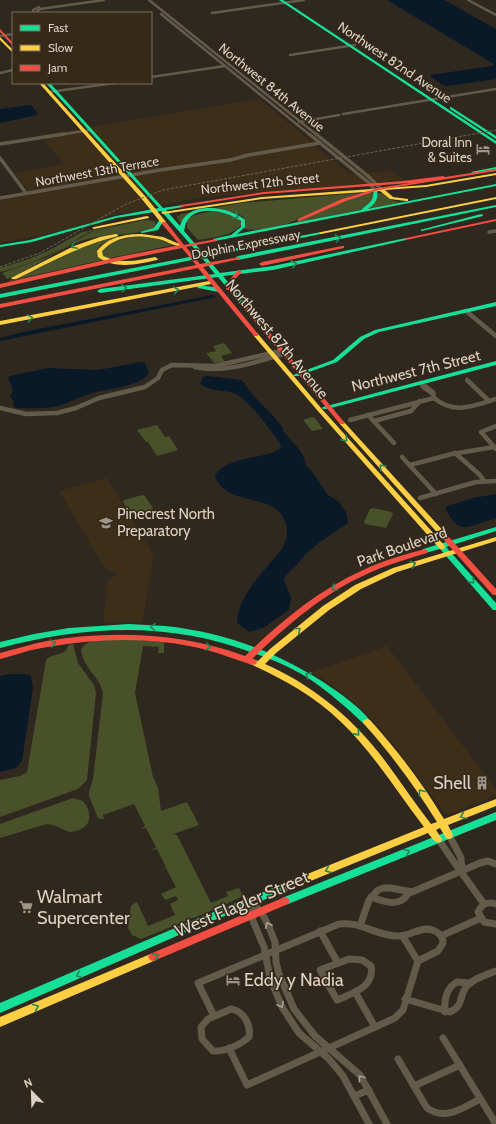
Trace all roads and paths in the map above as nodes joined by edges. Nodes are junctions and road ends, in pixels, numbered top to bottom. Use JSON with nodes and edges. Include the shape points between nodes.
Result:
{"nodes":[{"id":1,"x":94,"y":0,"type":"edge"},
{"id":2,"x":104,"y":0,"type":"edge"},
{"id":3,"x":304,"y":0,"type":"edge"},
{"id":4,"x":468,"y":0,"type":"edge"},
{"id":5,"x":147,"y":1,"type":"edge"},
{"id":6,"x":286,"y":1,"type":"edge"},
{"id":7,"x":33,"y":11,"type":"edge"},
{"id":8,"x":38,"y":11,"type":"edge"},
{"id":9,"x":212,"y":13,"type":"dead end"},
{"id":10,"x":496,"y":15,"type":"edge"},
{"id":11,"x":12,"y":33,"type":"edge"},
{"id":12,"x":1,"y":34,"type":"edge"},
{"id":13,"x":12,"y":44,"type":"edge"},
{"id":14,"x":353,"y":45,"type":"junction"},
{"id":15,"x":12,"y":50,"type":"edge"},
{"id":16,"x":290,"y":55,"type":"dead end"},
{"id":17,"x":226,"y":65,"type":"junction"},
{"id":18,"x":12,"y":70,"type":"edge"},
{"id":19,"x":0,"y":73,"type":"edge"},
{"id":20,"x":152,"y":76,"type":"edge"},
{"id":21,"x":42,"y":84,"type":"edge"},
{"id":22,"x":49,"y":84,"type":"edge"},
{"id":23,"x":90,"y":84,"type":"edge"},
{"id":24,"x":107,"y":84,"type":"edge"},
{"id":25,"x":496,"y":89,"type":"edge"},
{"id":26,"x":53,"y":91,"type":"junction"},
{"id":27,"x":433,"y":99,"type":"junction"},
{"id":28,"x":277,"y":108,"type":"junction"},
{"id":29,"x":282,"y":108,"type":"junction"},
{"id":30,"x":343,"y":114,"type":"dead end"},
{"id":31,"x":339,"y":115,"type":"dead end"},
{"id":32,"x":294,"y":122,"type":"junction"},
{"id":33,"x":300,"y":122,"type":"junction"},
{"id":34,"x":87,"y":130,"type":"junction"},
{"id":35,"x":496,"y":138,"type":"edge"},
{"id":36,"x":325,"y":142,"type":"junction"},
{"id":37,"x":319,"y":143,"type":"junction"},
{"id":38,"x":496,"y":143,"type":"edge"},
{"id":39,"x":0,"y":144,"type":"edge"},
{"id":40,"x":0,"y":158,"type":"edge"},
{"id":41,"x":496,"y":169,"type":"edge"},
{"id":42,"x":496,"y":174,"type":"edge"},
{"id":43,"x":128,"y":176,"type":"junction"},
{"id":44,"x":496,"y":184,"type":"edge"},
{"id":45,"x":376,"y":187,"type":"junction"},
{"id":46,"x":396,"y":188,"type":"junction"},
{"id":47,"x":496,"y":192,"type":"edge"},
{"id":48,"x":26,"y":193,"type":"junction"},
{"id":49,"x":280,"y":194,"type":"junction"},
{"id":50,"x":0,"y":198,"type":"edge"},
{"id":51,"x":496,"y":198,"type":"edge"},
{"id":52,"x":413,"y":199,"type":"junction"},
{"id":53,"x":423,"y":201,"type":"junction"},
{"id":54,"x":496,"y":206,"type":"edge"},
{"id":55,"x":188,"y":209,"type":"junction"},
{"id":56,"x":496,"y":211,"type":"edge"},
{"id":57,"x":160,"y":213,"type":"junction"},
{"id":58,"x":488,"y":213,"type":"junction"},
{"id":59,"x":343,"y":216,"type":"junction"},
{"id":60,"x":496,"y":217,"type":"edge"},
{"id":61,"x":496,"y":220,"type":"edge"},
{"id":62,"x":173,"y":222,"type":"junction"},
{"id":63,"x":357,"y":225,"type":"junction"},
{"id":64,"x":322,"y":226,"type":"junction"},
{"id":65,"x":266,"y":230,"type":"junction"},
{"id":66,"x":422,"y":230,"type":"junction"},
{"id":67,"x":496,"y":230,"type":"edge"},
{"id":68,"x":182,"y":232,"type":"junction"},
{"id":69,"x":489,"y":232,"type":"dead end"},
{"id":70,"x":362,"y":233,"type":"junction"},
{"id":71,"x":227,"y":238,"type":"junction"},
{"id":72,"x":0,"y":246,"type":"edge"},
{"id":73,"x":182,"y":246,"type":"junction"},
{"id":74,"x":209,"y":252,"type":"junction"},
{"id":75,"x":179,"y":258,"type":"junction"},
{"id":76,"x":200,"y":268,"type":"junction"},
{"id":77,"x":257,"y":268,"type":"junction"},
{"id":78,"x":217,"y":273,"type":"junction"},
{"id":79,"x":212,"y":282,"type":"junction"},
{"id":80,"x":0,"y":284,"type":"edge"},
{"id":81,"x":190,"y":287,"type":"junction"},
{"id":82,"x":229,"y":289,"type":"junction"},
{"id":83,"x":219,"y":290,"type":"junction"},
{"id":84,"x":0,"y":296,"type":"edge"},
{"id":85,"x":16,"y":302,"type":"junction"},
{"id":86,"x":495,"y":305,"type":"edge"},
{"id":87,"x":0,"y":306,"type":"edge"},
{"id":88,"x":466,"y":311,"type":"junction"},
{"id":89,"x":0,"y":323,"type":"edge"},
{"id":90,"x":496,"y":336,"type":"edge"},
{"id":91,"x":278,"y":354,"type":"junction"},
{"id":92,"x":496,"y":364,"type":"edge"},
{"id":93,"x":300,"y":374,"type":"junction"},
{"id":94,"x":292,"y":376,"type":"junction"},
{"id":95,"x":466,"y":380,"type":"dead end"},
{"id":96,"x":421,"y":383,"type":"junction"},
{"id":97,"x":433,"y":396,"type":"junction"},
{"id":98,"x":496,"y":399,"type":"edge"},
{"id":99,"x":420,"y":401,"type":"junction"},
{"id":100,"x":489,"y":401,"type":"junction"},
{"id":101,"x":328,"y":407,"type":"junction"},
{"id":102,"x":0,"y":408,"type":"edge"},
{"id":103,"x":319,"y":409,"type":"junction"},
{"id":104,"x":368,"y":415,"type":"junction"},
{"id":105,"x":350,"y":420,"type":"dead end"},
{"id":106,"x":374,"y":421,"type":"junction"},
{"id":107,"x":496,"y":426,"type":"edge"},
{"id":108,"x":394,"y":443,"type":"dead end"},
{"id":109,"x":495,"y":448,"type":"edge"},
{"id":110,"x":455,"y":453,"type":"junction"},
{"id":111,"x":402,"y":457,"type":"dead end"},
{"id":112,"x":410,"y":466,"type":"junction"},
{"id":113,"x":484,"y":481,"type":"junction"},
{"id":114,"x":496,"y":481,"type":"edge"},
{"id":115,"x":436,"y":494,"type":"junction"},
{"id":116,"x":410,"y":498,"type":"junction"},
{"id":117,"x":420,"y":498,"type":"dead end"},
{"id":118,"x":400,"y":500,"type":"junction"},
{"id":119,"x":496,"y":529,"type":"edge"},
{"id":120,"x":496,"y":539,"type":"edge"},
{"id":121,"x":451,"y":543,"type":"junction"},
{"id":122,"x":441,"y":546,"type":"junction"},
{"id":123,"x":458,"y":550,"type":"junction"},
{"id":124,"x":447,"y":554,"type":"junction"},
{"id":125,"x":368,"y":570,"type":"junction"},
{"id":126,"x":380,"y":576,"type":"junction"},
{"id":127,"x":496,"y":593,"type":"edge"},
{"id":128,"x":496,"y":608,"type":"edge"},
{"id":129,"x":135,"y":626,"type":"junction"},
{"id":130,"x":175,"y":629,"type":"junction"},
{"id":131,"x":70,"y":630,"type":"junction"},
{"id":132,"x":191,"y":632,"type":"junction"},
{"id":133,"x":132,"y":637,"type":"junction"},
{"id":134,"x":154,"y":638,"type":"junction"},
{"id":135,"x":78,"y":639,"type":"junction"},
{"id":136,"x":170,"y":640,"type":"junction"},
{"id":137,"x":0,"y":644,"type":"edge"},
{"id":138,"x":255,"y":650,"type":"junction"},
{"id":139,"x":268,"y":655,"type":"junction"},
{"id":140,"x":0,"y":656,"type":"edge"},
{"id":141,"x":246,"y":659,"type":"junction"},
{"id":142,"x":260,"y":664,"type":"junction"},
{"id":143,"x":340,"y":697,"type":"junction"},
{"id":144,"x":328,"y":706,"type":"junction"},
{"id":145,"x":496,"y":802,"type":"edge"},
{"id":146,"x":496,"y":816,"type":"edge"},
{"id":147,"x":443,"y":824,"type":"junction"},
{"id":148,"x":429,"y":829,"type":"junction"},
{"id":149,"x":449,"y":835,"type":"junction"},
{"id":150,"x":438,"y":839,"type":"junction"},
{"id":151,"x":496,"y":864,"type":"edge"},
{"id":152,"x":462,"y":871,"type":"junction"},
{"id":153,"x":409,"y":892,"type":"junction"},
{"id":154,"x":371,"y":897,"type":"junction"},
{"id":155,"x":250,"y":902,"type":"junction"},
{"id":156,"x":484,"y":904,"type":"junction"},
{"id":157,"x":496,"y":904,"type":"edge"},
{"id":158,"x":261,"y":912,"type":"junction"},
{"id":159,"x":251,"y":916,"type":"junction"},
{"id":160,"x":481,"y":918,"type":"junction"},
{"id":161,"x":496,"y":924,"type":"edge"},
{"id":162,"x":360,"y":926,"type":"junction"},
{"id":163,"x":320,"y":931,"type":"junction"},
{"id":164,"x":441,"y":936,"type":"junction"},
{"id":165,"x":403,"y":937,"type":"junction"},
{"id":166,"x":275,"y":950,"type":"junction"},
{"id":167,"x":265,"y":954,"type":"junction"},
{"id":168,"x":418,"y":961,"type":"junction"},
{"id":169,"x":338,"y":963,"type":"junction"},
{"id":170,"x":496,"y":971,"type":"edge"},
{"id":171,"x":470,"y":983,"type":"junction"},
{"id":172,"x":355,"y":992,"type":"junction"},
{"id":173,"x":405,"y":999,"type":"junction"},
{"id":174,"x":0,"y":1008,"type":"edge"},
{"id":175,"x":445,"y":1012,"type":"junction"},
{"id":176,"x":214,"y":1016,"type":"junction"},
{"id":177,"x":0,"y":1022,"type":"edge"},
{"id":178,"x":375,"y":1027,"type":"junction"},
{"id":179,"x":443,"y":1038,"type":"dead end"},
{"id":180,"x":230,"y":1048,"type":"junction"},
{"id":181,"x":328,"y":1048,"type":"junction"},
{"id":182,"x":320,"y":1052,"type":"junction"},
{"id":183,"x":398,"y":1059,"type":"dead end"},
{"id":184,"x":460,"y":1065,"type":"junction"},
{"id":185,"x":414,"y":1086,"type":"junction"},
{"id":186,"x":369,"y":1090,"type":"junction"},
{"id":187,"x":354,"y":1096,"type":"junction"},
{"id":188,"x":480,"y":1099,"type":"junction"},
{"id":189,"x":369,"y":1124,"type":"edge"},
{"id":190,"x":388,"y":1124,"type":"edge"},
{"id":191,"x":496,"y":1124,"type":"edge"}],
"edges":[{"from":1,"to":7,"type":"street","via":[[40,7]]},
{"from":2,"to":8,"type":"street"},
{"from":3,"to":6,"type":"street"},
{"from":4,"to":10,"type":"street"},
{"from":5,"to":17,"type":"street","name":"Northwest 84th Avenue"},
{"from":6,"to":9,"type":"street"},
{"from":6,"to":14,"type":"main road","name":"Northwest 82nd Avenue"},
{"from":11,"to":12,"type":"street"},
{"from":12,"to":13,"type":"main road"},
{"from":12,"to":15,"type":"main road"},
{"from":14,"to":16,"type":"street"},
{"from":14,"to":27,"type":"main road","name":"Northwest 82nd Avenue"},
{"from":17,"to":20,"type":"street"},
{"from":17,"to":28,"type":"street","name":"Northwest 84th Avenue"},
{"from":17,"to":29,"type":"street","name":"Northwest 84th Avenue"},
{"from":18,"to":19,"type":"street"},
{"from":21,"to":26,"type":"main road","name":"Northwest 87th Avenue"},
{"from":22,"to":26,"type":"main road","name":"Northwest 87th Avenue"},
{"from":23,"to":26,"type":"street"},
{"from":24,"to":26,"type":"street"},
{"from":25,"to":27,"type":"street"},
{"from":26,"to":34,"type":"main road","name":"Northwest 87th Avenue"},
{"from":27,"to":30,"type":"street"},
{"from":27,"to":35,"type":"main road","name":"Northwest 82nd Avenue"},
{"from":27,"to":38,"type":"main road","name":"Northwest 82nd Avenue"},
{"from":28,"to":29,"type":"street"},
{"from":28,"to":32,"type":"street","name":"Northwest 84th Avenue"},
{"from":29,"to":33,"type":"street","name":"Northwest 84th Avenue"},
{"from":31,"to":33,"type":"street"},
{"from":32,"to":33,"type":"street"},
{"from":32,"to":37,"type":"street","name":"Northwest 84th Avenue"},
{"from":33,"to":36,"type":"street","name":"Northwest 84th Avenue"},
{"from":34,"to":39,"type":"street"},
{"from":34,"to":43,"type":"main road","name":"Northwest 87th Avenue"},
{"from":36,"to":37,"type":"street","name":"Northwest 13th Terrace"},
{"from":36,"to":45,"type":"street","name":"Northwest 84th Avenue"},
{"from":37,"to":43,"type":"street","name":"Northwest 13th Terrace"},
{"from":37,"to":45,"type":"street","name":"Northwest 84th Avenue"},
{"from":40,"to":48,"type":"street"},
{"from":41,"to":45,"type":"main road","name":"Northwest 12th Street"},
{"from":41,"to":46,"type":"main road"},
{"from":42,"to":46,"type":"main road","name":"Northwest 12th Street","via":[[450,183]]},
{"from":43,"to":48,"type":"street","name":"Northwest 13th Terrace"},
{"from":43,"to":57,"type":"main road","name":"Northwest 87th Avenue"},
{"from":44,"to":52,"type":"main road"},
{"from":44,"to":53,"type":"main road"},
{"from":45,"to":46,"type":"main road","name":"Northwest 12th Street"},
{"from":45,"to":49,"type":"main road","name":"Northwest 12th Street"},
{"from":45,"to":52,"type":"main road","via":[[397,200]]},
{"from":45,"to":59,"type":"main road","via":[[376,199],[370,206]]},
{"from":46,"to":52,"type":"main road","via":[[395,196]]},
{"from":46,"to":65,"type":"main road","via":[[360,194],[303,218]]},
{"from":47,"to":63,"type":"main road"},
{"from":47,"to":64,"type":"main road"},
{"from":48,"to":50,"type":"street","name":"Northwest 13th Terrace"},
{"from":49,"to":55,"type":"main road","name":"Northwest 12th Street"},
{"from":49,"to":57,"type":"main road","name":"Northwest 12th Street","via":[[223,198]]},
{"from":51,"to":63,"type":"main road","name":"Dolphin Expressway"},
{"from":53,"to":59,"type":"main road"},
{"from":53,"to":64,"type":"main road"},
{"from":54,"to":70,"type":"main road","name":"Dolphin Expressway"},
{"from":55,"to":57,"type":"main road","name":"Northwest 12th Street"},
{"from":55,"to":62,"type":"main road","via":[[178,213]]},
{"from":56,"to":58,"type":"main road"},
{"from":57,"to":62,"type":"main road","name":"Northwest 87th Avenue"},
{"from":57,"to":72,"type":"main road","name":"Northwest 12th Street","via":[[110,219],[30,241]]},
{"from":57,"to":73,"type":"main road","name":"Northwest 87th Avenue"},
{"from":57,"to":80,"type":"main road","one_way":true,"via":[[157,228],[151,231],[101,237],[83,242]]},
{"from":58,"to":66,"type":"main road"},
{"from":58,"to":70,"type":"main road"},
{"from":59,"to":65,"type":"main road"},
{"from":60,"to":66,"type":"main road"},
{"from":77,"to":61,"type":"main road","one_way":true,"via":[[315,260]]},
{"from":62,"to":68,"type":"main road","name":"Northwest 87th Avenue"},
{"from":63,"to":74,"type":"main road","name":"Dolphin Expressway"},
{"from":64,"to":74,"type":"main road"},
{"from":65,"to":71,"type":"main road"},
{"from":66,"to":77,"type":"main road"},
{"from":67,"to":69,"type":"street"},
{"from":68,"to":71,"type":"main road","one_way":true,"via":[[184,221],[193,214],[223,211],[238,216],[244,223],[240,230]]},
{"from":68,"to":78,"type":"main road","name":"Northwest 87th Avenue"},
{"from":85,"to":70,"type":"main road","name":"Dolphin Expressway","one_way":true},
{"from":71,"to":80,"type":"main road"},
{"from":73,"to":75,"type":"main road","via":[[158,237],[138,235],[114,239],[104,244],[99,251],[105,260],[120,264]]},
{"from":73,"to":76,"type":"main road","name":"Northwest 87th Avenue"},
{"from":74,"to":75,"type":"main road","name":"Dolphin Expressway"},
{"from":75,"to":84,"type":"main road","name":"Dolphin Expressway"},
{"from":76,"to":78,"type":"main road"},
{"from":76,"to":79,"type":"main road","name":"Northwest 87th Avenue"},
{"from":77,"to":78,"type":"main road"},
{"from":77,"to":82,"type":"main road","via":[[237,274]]},
{"from":85,"to":77,"type":"main road","one_way":true,"via":[[198,279]]},
{"from":78,"to":79,"type":"main road","via":[[217,280]]},
{"from":78,"to":82,"type":"main road","name":"Northwest 87th Avenue"},
{"from":79,"to":81,"type":"main road"},
{"from":79,"to":83,"type":"main road","name":"Northwest 87th Avenue"},
{"from":81,"to":83,"type":"main road"},
{"from":89,"to":81,"type":"main road","one_way":true},
{"from":82,"to":91,"type":"main road","name":"Northwest 87th Avenue"},
{"from":83,"to":91,"type":"main road","name":"Northwest 87th Avenue"},
{"from":85,"to":87,"type":"main road","name":"Dolphin Expressway"},
{"from":86,"to":88,"type":"main road"},
{"from":88,"to":90,"type":"street"},
{"from":88,"to":93,"type":"main road","via":[[377,331],[362,338],[335,361]]},
{"from":91,"to":93,"type":"main road","name":"Northwest 87th Avenue"},
{"from":91,"to":94,"type":"main road","name":"Northwest 87th Avenue"},
{"from":91,"to":102,"type":"street","via":[[218,369],[201,369],[181,364],[168,366],[156,380],[145,387],[99,398],[64,412],[33,415]]},
{"from":92,"to":96,"type":"main road","name":"Northwest 7th Street"},
{"from":93,"to":94,"type":"main road"},
{"from":93,"to":101,"type":"main road","name":"Northwest 87th Avenue"},
{"from":94,"to":103,"type":"main road","name":"Northwest 87th Avenue"},
{"from":95,"to":100,"type":"street"},
{"from":96,"to":97,"type":"street"},
{"from":96,"to":101,"type":"main road","name":"Northwest 7th Street"},
{"from":97,"to":99,"type":"street"},
{"from":97,"to":100,"type":"street","via":[[442,405],[457,409]]},
{"from":98,"to":100,"type":"street"},
{"from":99,"to":104,"type":"street"},
{"from":99,"to":106,"type":"street","via":[[411,411]]},
{"from":101,"to":103,"type":"main road","name":"Northwest 7th Street"},
{"from":116,"to":101,"type":"main road","name":"Northwest 87th Avenue","one_way":true},
{"from":103,"to":118,"type":"main road","name":"Northwest 87th Avenue","one_way":true},
{"from":104,"to":105,"type":"street"},
{"from":104,"to":106,"type":"street"},
{"from":106,"to":108,"type":"street"},
{"from":107,"to":109,"type":"street","via":[[482,431]]},
{"from":109,"to":110,"type":"street"},
{"from":110,"to":112,"type":"street"},
{"from":110,"to":113,"type":"street"},
{"from":111,"to":112,"type":"street"},
{"from":112,"to":115,"type":"street"},
{"from":113,"to":114,"type":"street"},
{"from":113,"to":115,"type":"street"},
{"from":115,"to":117,"type":"street"},
{"from":116,"to":118,"type":"main road"},
{"from":116,"to":121,"type":"main road","name":"Northwest 87th Avenue"},
{"from":118,"to":122,"type":"main road","name":"Northwest 87th Avenue"},
{"from":119,"to":121,"type":"main road","name":"Park Boulevard"},
{"from":120,"to":123,"type":"main road","name":"Park Boulevard"},
{"from":121,"to":122,"type":"main road","name":"Park Boulevard"},
{"from":121,"to":123,"type":"main road","name":"Northwest 87th Avenue"},
{"from":122,"to":124,"type":"main road","name":"Northwest 87th Avenue"},
{"from":122,"to":125,"type":"main road","name":"Park Boulevard"},
{"from":123,"to":124,"type":"main road","name":"Park Boulevard"},
{"from":123,"to":127,"type":"main road","name":"Northwest 87th Avenue"},
{"from":126,"to":124,"type":"main road","name":"Park Boulevard","one_way":true},
{"from":124,"to":128,"type":"main road","name":"Northwest 87th Avenue","one_way":true},
{"from":125,"to":126,"type":"main road"},
{"from":125,"to":138,"type":"main road","name":"Park Boulevard","one_way":true,"via":[[323,596]]},
{"from":139,"to":126,"type":"main road","name":"Park Boulevard","one_way":true,"via":[[336,600]]},
{"from":130,"to":129,"type":"main road","one_way":true},
{"from":129,"to":131,"type":"main road","via":[[102,626]]},
{"from":129,"to":133,"type":"main road"},
{"from":130,"to":132,"type":"main road"},
{"from":130,"to":134,"type":"main road","via":[[168,635]]},
{"from":131,"to":135,"type":"main road"},
{"from":131,"to":137,"type":"main road"},
{"from":132,"to":136,"type":"main road","via":[[177,635]]},
{"from":132,"to":138,"type":"main road","via":[[227,640]]},
{"from":133,"to":134,"type":"main road"},
{"from":133,"to":135,"type":"main road"},
{"from":134,"to":136,"type":"main road"},
{"from":140,"to":135,"type":"main road","one_way":true},
{"from":136,"to":141,"type":"main road","one_way":true,"via":[[208,647]]},
{"from":138,"to":139,"type":"main road"},
{"from":138,"to":141,"type":"main road","name":"Park Boulevard"},
{"from":139,"to":142,"type":"main road","name":"Park Boulevard"},
{"from":143,"to":139,"type":"main road","one_way":true,"via":[[302,672]]},
{"from":141,"to":142,"type":"main road"},
{"from":142,"to":144,"type":"main road","via":[[299,684]]},
{"from":143,"to":144,"type":"main road"},
{"from":147,"to":143,"type":"main road","one_way":true,"via":[[381,737]]},
{"from":144,"to":148,"type":"main road","one_way":true,"via":[[362,738]]},
{"from":145,"to":147,"type":"main road","name":"West Flagler Street","one_way":true},
{"from":146,"to":149,"type":"main road","name":"West Flagler Street"},
{"from":147,"to":148,"type":"main road","name":"West Flagler Street"},
{"from":147,"to":149,"type":"main road"},
{"from":148,"to":150,"type":"main road"},
{"from":148,"to":155,"type":"main road","name":"West Flagler Street","one_way":true},
{"from":149,"to":150,"type":"main road","name":"West Flagler Street"},
{"from":149,"to":152,"type":"street","via":[[461,858]]},
{"from":150,"to":152,"type":"street"},
{"from":158,"to":150,"type":"main road","name":"West Flagler Street","one_way":true},
{"from":151,"to":152,"type":"street","via":[[484,862]]},
{"from":152,"to":153,"type":"street"},
{"from":152,"to":156,"type":"street"},
{"from":153,"to":154,"type":"street","via":[[387,887],[378,890]]},
{"from":153,"to":154,"type":"street","via":[[408,898],[395,903]]},
{"from":154,"to":162,"type":"street"},
{"from":155,"to":158,"type":"street"},
{"from":155,"to":159,"type":"street"},
{"from":155,"to":174,"type":"main road","name":"West Flagler Street","one_way":true},
{"from":156,"to":157,"type":"street"},
{"from":156,"to":160,"type":"street","via":[[478,912]]},
{"from":158,"to":159,"type":"main road","name":"West Flagler Street"},
{"from":166,"to":158,"type":"street","one_way":true,"via":[[273,937]]},
{"from":159,"to":167,"type":"street","via":[[260,934]]},
{"from":177,"to":159,"type":"main road","name":"West Flagler Street","one_way":true},
{"from":160,"to":161,"type":"street","via":[[487,923]]},
{"from":160,"to":164,"type":"street"},
{"from":162,"to":163,"type":"street","via":[[344,923]]},
{"from":162,"to":165,"type":"street"},
{"from":163,"to":166,"type":"street"},
{"from":163,"to":169,"type":"street"},
{"from":164,"to":165,"type":"street","via":[[430,929]]},
{"from":164,"to":168,"type":"street","via":[[443,941],[440,949]]},
{"from":165,"to":168,"type":"street"},
{"from":166,"to":167,"type":"street"},
{"from":166,"to":181,"type":"street","via":[[278,974],[289,1000],[304,1024]]},
{"from":167,"to":176,"type":"street","via":[[198,983]]},
{"from":167,"to":182,"type":"street","one_way":true,"via":[[270,978],[286,1014],[299,1033]]},
{"from":168,"to":173,"type":"street"},
{"from":169,"to":172,"type":"street","via":[[355,959],[371,966],[369,982]]},
{"from":169,"to":172,"type":"street","via":[[320,970],[337,1000]]},
{"from":170,"to":171,"type":"street"},
{"from":171,"to":175,"type":"street","via":[[465,989],[460,1005],[450,1012]]},
{"from":171,"to":175,"type":"street","via":[[459,982],[451,987],[446,995]]},
{"from":172,"to":178,"type":"street"},
{"from":173,"to":175,"type":"street"},
{"from":173,"to":178,"type":"street","via":[[403,1010],[398,1016]]},
{"from":176,"to":180,"type":"street","via":[[201,1025],[200,1032],[204,1042],[216,1052]]},
{"from":176,"to":180,"type":"street","via":[[234,1009],[240,1012],[248,1024],[249,1037]]},
{"from":178,"to":181,"type":"street"},
{"from":179,"to":184,"type":"street"},
{"from":180,"to":182,"type":"street","via":[[247,1085]]},
{"from":181,"to":182,"type":"street"},
{"from":186,"to":181,"type":"street","one_way":true,"via":[[360,1075]]},
{"from":182,"to":187,"type":"street","via":[[337,1068]]},
{"from":183,"to":185,"type":"street"},
{"from":184,"to":185,"type":"street"},
{"from":184,"to":188,"type":"street"},
{"from":185,"to":188,"type":"street","via":[[427,1108],[439,1115],[451,1113]]},
{"from":186,"to":187,"type":"street"},
{"from":186,"to":190,"type":"street"},
{"from":187,"to":189,"type":"street"},
{"from":188,"to":191,"type":"street"}]}
